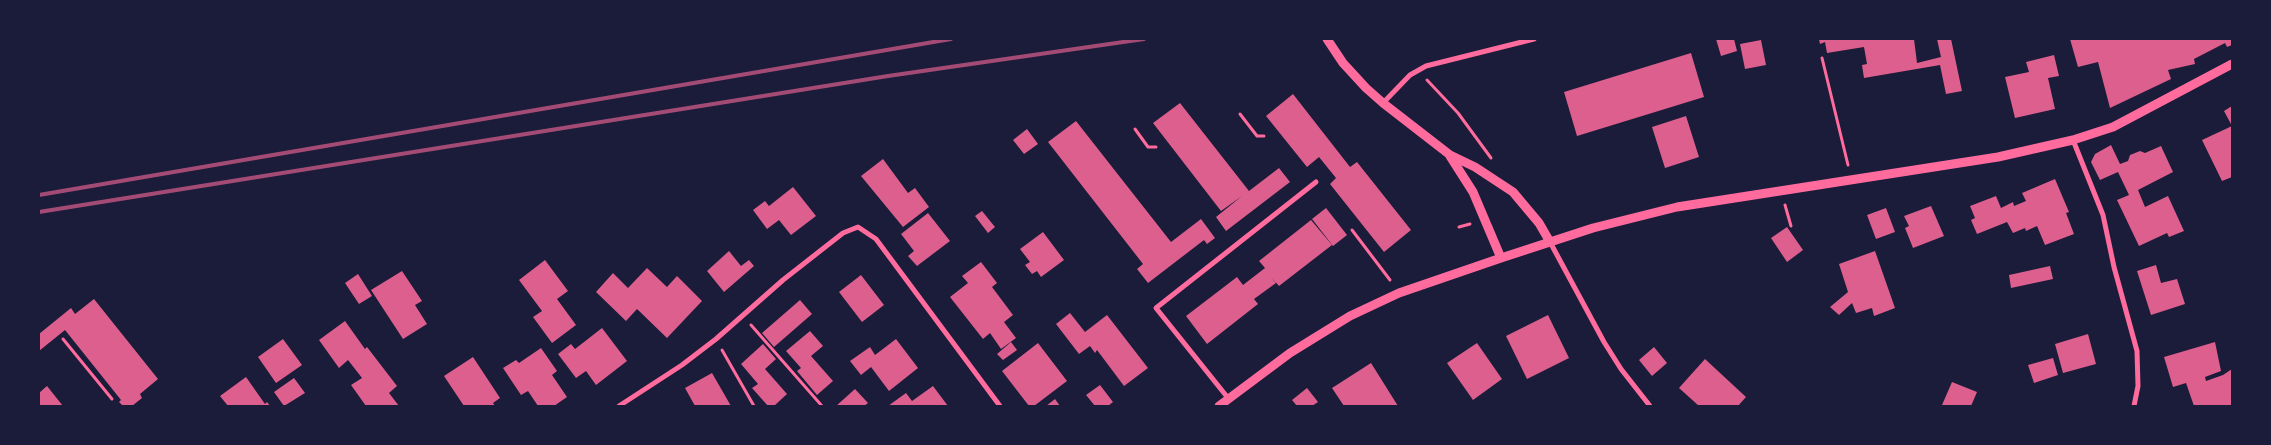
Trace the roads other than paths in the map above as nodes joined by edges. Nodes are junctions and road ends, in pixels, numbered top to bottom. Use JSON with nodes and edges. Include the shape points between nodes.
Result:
{"nodes":[{"id":1,"x":1327,"y":39,"type":"edge"},
{"id":2,"x":1534,"y":39,"type":"edge"},
{"id":3,"x":2232,"y":64,"type":"edge"},
{"id":4,"x":1383,"y":103,"type":"junction"},
{"id":5,"x":2073,"y":140,"type":"junction"},
{"id":6,"x":1450,"y":155,"type":"junction"},
{"id":7,"x":1316,"y":182,"type":"dead end"},
{"id":8,"x":1550,"y":242,"type":"junction"},
{"id":9,"x":1501,"y":258,"type":"junction"},
{"id":10,"x":1228,"y":398,"type":"junction"},
{"id":11,"x":619,"y":406,"type":"edge"},
{"id":12,"x":1000,"y":406,"type":"edge"},
{"id":13,"x":1219,"y":406,"type":"edge"},
{"id":14,"x":1650,"y":406,"type":"edge"},
{"id":15,"x":2134,"y":406,"type":"edge"}],
"edges":[{"from":1,"to":4,"type":"street","via":[[1343,63]]},
{"from":2,"to":4,"type":"street","via":[[1418,70]]},
{"from":3,"to":5,"type":"street","via":[[2113,127]]},
{"from":4,"to":6,"type":"street"},
{"from":5,"to":8,"type":"street","via":[[1998,157],[1677,207]]},
{"from":5,"to":15,"type":"street","via":[[2103,215],[2137,351],[2138,386]]},
{"from":6,"to":8,"type":"street","via":[[1513,192]]},
{"from":6,"to":9,"type":"street","via":[[1473,192]]},
{"from":7,"to":10,"type":"street","via":[[1156,308]]},
{"from":8,"to":9,"type":"street"},
{"from":8,"to":14,"type":"street","via":[[1604,342]]},
{"from":9,"to":10,"type":"street","via":[[1399,293],[1320,333]]},
{"from":10,"to":13,"type":"street"},
{"from":11,"to":12,"type":"street","via":[[670,374],[716,339],[782,280],[843,233],[858,227],[876,240]]}]}
